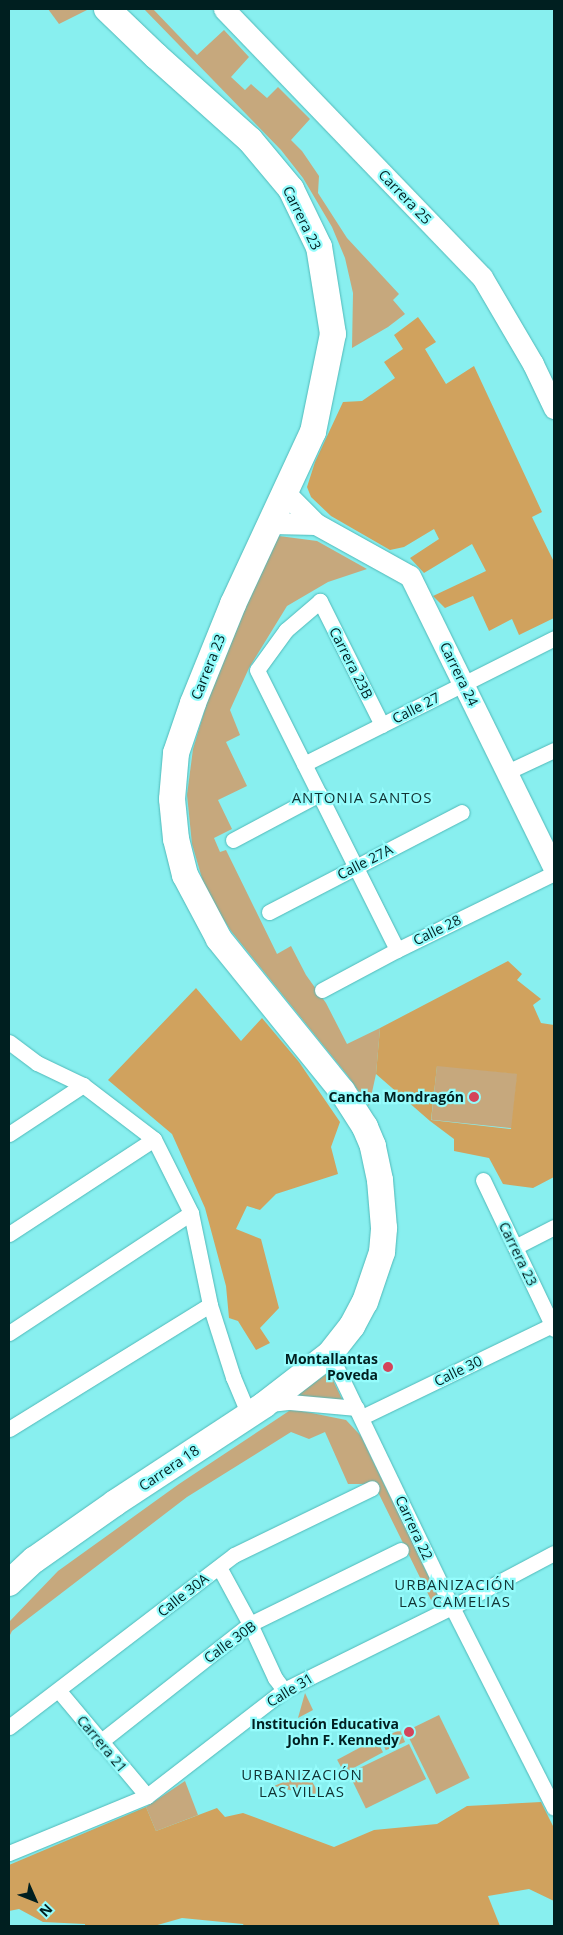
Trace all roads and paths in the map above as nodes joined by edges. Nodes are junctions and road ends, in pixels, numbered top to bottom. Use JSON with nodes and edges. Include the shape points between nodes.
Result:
{"nodes":[{"id":1,"x":107,"y":9,"type":"edge"},
{"id":2,"x":224,"y":9,"type":"edge"},
{"id":3,"x":554,"y":408,"type":"edge"},
{"id":4,"x":284,"y":492,"type":"junction"},
{"id":5,"x":271,"y":523,"type":"junction"},
{"id":6,"x":316,"y":524,"type":"junction"},
{"id":7,"x":554,"y":638,"type":"edge"},
{"id":8,"x":464,"y":684,"type":"junction"},
{"id":9,"x":382,"y":725,"type":"junction"},
{"id":10,"x":554,"y":750,"type":"edge"},
{"id":11,"x":304,"y":764,"type":"junction"},
{"id":12,"x":507,"y":772,"type":"junction"},
{"id":13,"x":319,"y":794,"type":"junction"},
{"id":14,"x":462,"y":812,"type":"dead end"},
{"id":15,"x":233,"y":840,"type":"dead end"},
{"id":16,"x":355,"y":867,"type":"junction"},
{"id":17,"x":554,"y":871,"type":"edge"},
{"id":18,"x":270,"y":912,"type":"dead end"},
{"id":19,"x":397,"y":950,"type":"junction"},
{"id":20,"x":322,"y":990,"type":"dead end"},
{"id":21,"x":9,"y":1042,"type":"edge"},
{"id":22,"x":83,"y":1085,"type":"junction"},
{"id":23,"x":9,"y":1134,"type":"edge"},
{"id":24,"x":154,"y":1139,"type":"junction"},
{"id":25,"x":483,"y":1180,"type":"dead end"},
{"id":26,"x":191,"y":1213,"type":"junction"},
{"id":27,"x":554,"y":1227,"type":"edge"},
{"id":28,"x":9,"y":1234,"type":"edge"},
{"id":29,"x":515,"y":1247,"type":"junction"},
{"id":30,"x":210,"y":1305,"type":"junction"},
{"id":31,"x":554,"y":1326,"type":"edge"},
{"id":32,"x":9,"y":1333,"type":"edge"},
{"id":33,"x":330,"y":1354,"type":"junction"},
{"id":34,"x":256,"y":1410,"type":"junction"},
{"id":35,"x":360,"y":1413,"type":"junction"},
{"id":36,"x":9,"y":1429,"type":"edge"},
{"id":37,"x":372,"y":1488,"type":"dead end"},
{"id":38,"x":401,"y":1550,"type":"dead end"},
{"id":39,"x":554,"y":1553,"type":"edge"},
{"id":40,"x":219,"y":1567,"type":"junction"},
{"id":41,"x":9,"y":1583,"type":"edge"},
{"id":42,"x":452,"y":1607,"type":"junction"},
{"id":43,"x":250,"y":1624,"type":"junction"},
{"id":44,"x":284,"y":1690,"type":"junction"},
{"id":45,"x":59,"y":1691,"type":"junction"},
{"id":46,"x":9,"y":1728,"type":"edge"},
{"id":47,"x":100,"y":1742,"type":"junction"},
{"id":48,"x":549,"y":1785,"type":"edge"},
{"id":49,"x":147,"y":1796,"type":"junction"},
{"id":50,"x":554,"y":1808,"type":"edge"},
{"id":51,"x":9,"y":1853,"type":"edge"}],
"edges":[{"from":1,"to":4,"type":"highway","name":"Carrera 23","via":[[250,140],[291,188],[318,247],[333,334],[313,432]]},
{"from":2,"to":3,"type":"street","name":"Carrera 25","via":[[482,276],[533,364]]},
{"from":4,"to":5,"type":"highway","name":"Carrera 23"},
{"from":4,"to":6,"type":"street","name":"Carrera 24"},
{"from":5,"to":6,"type":"street","name":"Carrera 24"},
{"from":5,"to":33,"type":"highway","name":"Carrera 23","via":[[233,604],[193,703],[176,753],[172,799],[176,839],[185,876],[219,938],[342,1091],[373,1146],[383,1204],[382,1252],[365,1302],[352,1326]]},
{"from":6,"to":8,"type":"street","name":"Carrera 24","via":[[410,576]]},
{"from":7,"to":8,"type":"street","name":"Calle 27"},
{"from":8,"to":9,"type":"street","name":"Calle 27"},
{"from":8,"to":12,"type":"street","name":"Carrera 24"},
{"from":9,"to":11,"type":"street","name":"Calle 27"},
{"from":9,"to":11,"type":"street","name":"Carrera 23B","via":[[320,601],[286,630],[257,670]]},
{"from":10,"to":12,"type":"street"},
{"from":11,"to":13,"type":"street"},
{"from":12,"to":17,"type":"street","name":"Carrera 24"},
{"from":13,"to":15,"type":"street"},
{"from":13,"to":16,"type":"street"},
{"from":14,"to":16,"type":"street","name":"Calle 27A"},
{"from":16,"to":18,"type":"street","name":"Calle 27A"},
{"from":16,"to":19,"type":"street"},
{"from":17,"to":19,"type":"street","name":"Calle 28"},
{"from":19,"to":20,"type":"street","name":"Calle 28"},
{"from":21,"to":22,"type":"street","via":[[37,1063]]},
{"from":22,"to":23,"type":"street"},
{"from":22,"to":24,"type":"street"},
{"from":24,"to":26,"type":"street"},
{"from":24,"to":28,"type":"street"},
{"from":25,"to":29,"type":"street","name":"Carrera 23"},
{"from":26,"to":30,"type":"street"},
{"from":26,"to":32,"type":"street"},
{"from":27,"to":29,"type":"street"},
{"from":29,"to":31,"type":"street","name":"Carrera 23"},
{"from":30,"to":34,"type":"street","via":[[233,1377]]},
{"from":30,"to":36,"type":"street"},
{"from":31,"to":35,"type":"street","name":"Calle 30"},
{"from":33,"to":34,"type":"highway","name":"Carrera 18"},
{"from":33,"to":35,"type":"street","name":"Carrera 22"},
{"from":34,"to":35,"type":"street","via":[[290,1402]]},
{"from":34,"to":41,"type":"highway","name":"Carrera 18","via":[[115,1503],[34,1560]]},
{"from":35,"to":42,"type":"street","name":"Carrera 22"},
{"from":37,"to":40,"type":"street","name":"Calle 30A","via":[[234,1554]]},
{"from":38,"to":43,"type":"street","name":"Calle 30B"},
{"from":39,"to":42,"type":"street","name":"Calle 31"},
{"from":40,"to":43,"type":"street"},
{"from":40,"to":45,"type":"street","name":"Calle 30A"},
{"from":42,"to":44,"type":"street","name":"Calle 31"},
{"from":42,"to":48,"type":"street","name":"Carrera 22"},
{"from":43,"to":44,"type":"street","via":[[275,1678]]},
{"from":43,"to":47,"type":"street","name":"Calle 30B"},
{"from":44,"to":49,"type":"street","name":"Calle 31"},
{"from":45,"to":46,"type":"street","name":"Calle 30A"},
{"from":45,"to":47,"type":"street","name":"Carrera 21"},
{"from":47,"to":49,"type":"street","name":"Carrera 21"},
{"from":48,"to":50,"type":"street","name":"Carrera 22"},
{"from":49,"to":51,"type":"street","name":"Calle 31"}]}
